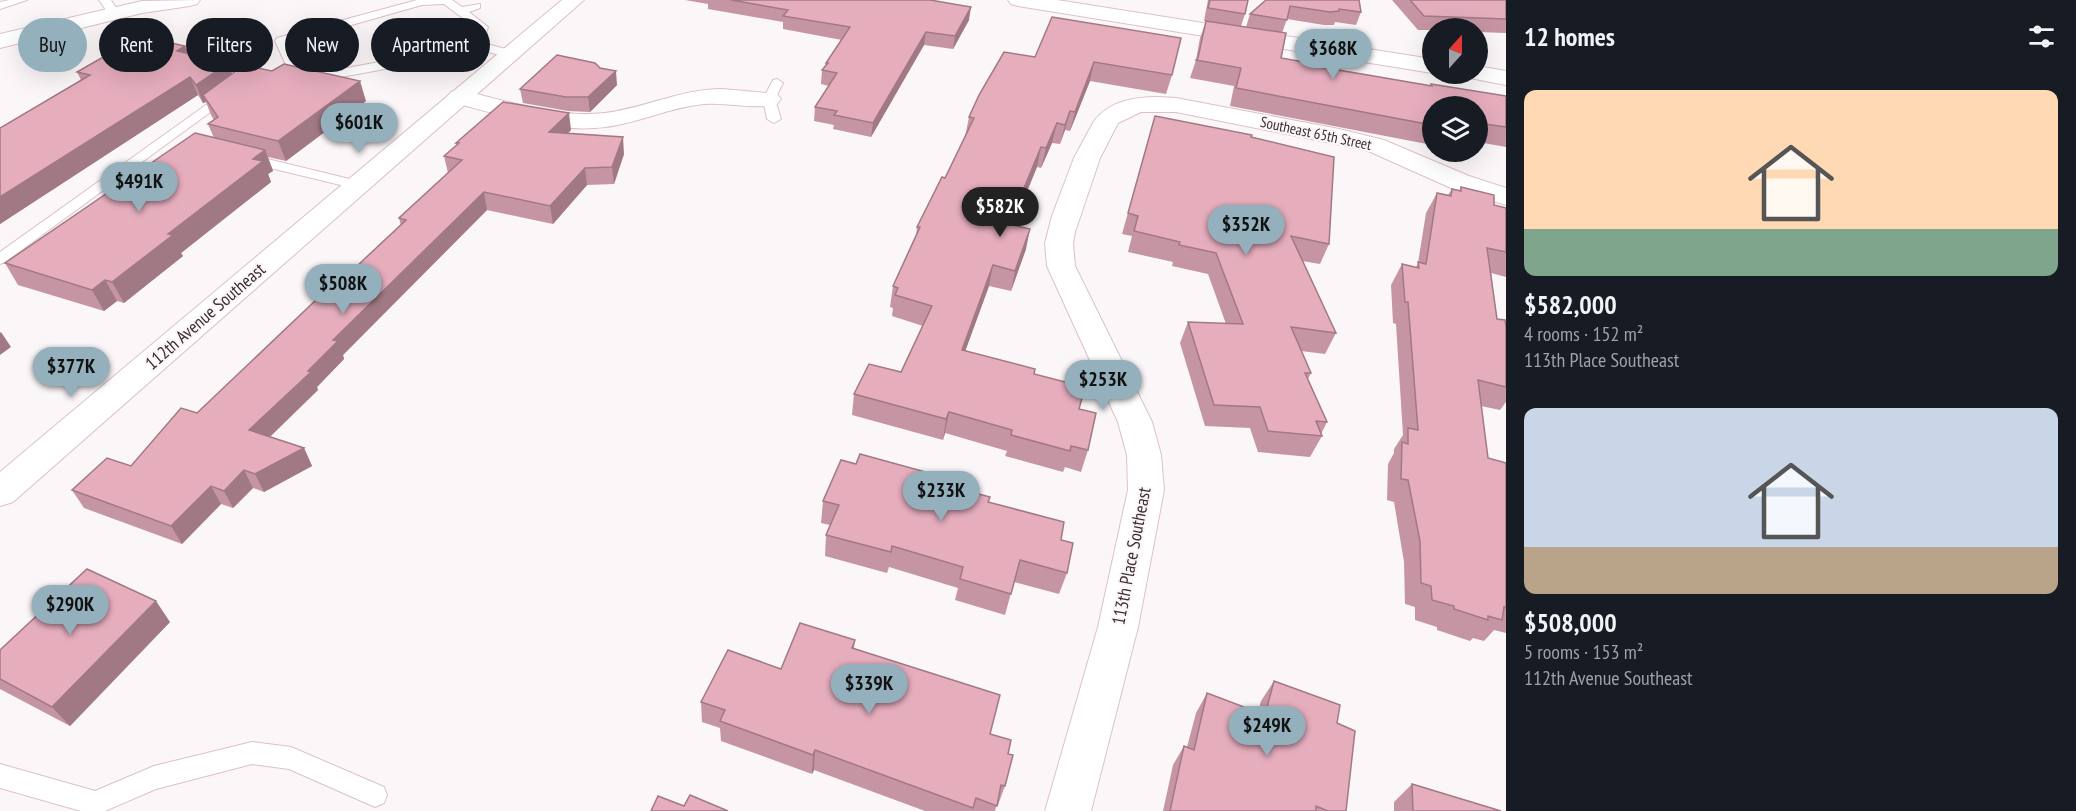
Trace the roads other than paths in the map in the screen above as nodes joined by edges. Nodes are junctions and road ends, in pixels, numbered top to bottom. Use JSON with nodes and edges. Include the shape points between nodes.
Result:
{"nodes":[{"id":1,"x":21,"y":0,"type":"edge"},
{"id":2,"x":190,"y":0,"type":"edge"},
{"id":3,"x":574,"y":0,"type":"edge"},
{"id":4,"x":1018,"y":0,"type":"edge"},
{"id":5,"x":421,"y":1,"type":"edge"},
{"id":6,"x":0,"y":6,"type":"edge"},
{"id":7,"x":476,"y":6,"type":"dead end"},
{"id":8,"x":109,"y":7,"type":"edge"},
{"id":9,"x":1138,"y":10,"type":"edge"},
{"id":10,"x":461,"y":11,"type":"junction"},
{"id":11,"x":470,"y":18,"type":"edge"},
{"id":12,"x":0,"y":41,"type":"edge"},
{"id":13,"x":490,"y":49,"type":"edge"},
{"id":14,"x":510,"y":54,"type":"junction"},
{"id":15,"x":1422,"y":64,"type":"edge"},
{"id":16,"x":371,"y":68,"type":"edge"},
{"id":17,"x":1488,"y":75,"type":"edge"},
{"id":18,"x":1506,"y":78,"type":"edge"},
{"id":19,"x":239,"y":85,"type":"edge"},
{"id":20,"x":459,"y":98,"type":"junction"},
{"id":21,"x":773,"y":100,"type":"dead end"},
{"id":22,"x":1154,"y":104,"type":"joint"},
{"id":23,"x":167,"y":138,"type":"junction"},
{"id":24,"x":188,"y":144,"type":"edge"},
{"id":25,"x":234,"y":155,"type":"edge"},
{"id":26,"x":357,"y":185,"type":"junction"},
{"id":27,"x":1506,"y":198,"type":"edge"},
{"id":28,"x":0,"y":259,"type":"edge"},
{"id":29,"x":0,"y":492,"type":"edge"},
{"id":30,"x":0,"y":776,"type":"edge"},
{"id":31,"x":375,"y":795,"type":"dead end"},
{"id":32,"x":1068,"y":811,"type":"edge"}],
"edges":[{"from":1,"to":6,"type":"lane"},
{"from":2,"to":8,"type":"street"},
{"from":3,"to":14,"type":"street","name":"112th Avenue Southeast"},
{"from":4,"to":9,"type":"street"},
{"from":5,"to":10,"type":"lane","via":[[446,1]]},
{"from":5,"to":16,"type":"lane","via":[[281,41],[291,64],[330,75]]},
{"from":7,"to":10,"type":"lane"},
{"from":8,"to":12,"type":"street"},
{"from":9,"to":15,"type":"street"},
{"from":10,"to":11,"type":"lane"},
{"from":13,"to":14,"type":"lane"},
{"from":14,"to":20,"type":"street","name":"112th Avenue Southeast"},
{"from":17,"to":18,"type":"street"},
{"from":19,"to":23,"type":"lane"},
{"from":20,"to":21,"type":"street","via":[[591,121],[621,118],[695,98]]},
{"from":20,"to":26,"type":"street","name":"112th Avenue Southeast"},
{"from":22,"to":27,"type":"street","name":"Southeast 65th Street","via":[[1176,105],[1375,145]]},
{"from":22,"to":32,"type":"street","name":"113th Place Southeast","via":[[1122,110],[1102,126],[1069,207],[1059,245],[1062,266],[1135,422],[1144,455],[1146,490],[1118,627]]},
{"from":23,"to":24,"type":"lane"},
{"from":23,"to":28,"type":"lane"},
{"from":25,"to":26,"type":"lane"},
{"from":26,"to":29,"type":"street","name":"112th Avenue Southeast"},
{"from":30,"to":31,"type":"lane","via":[[95,802],[154,778],[252,753],[291,758]]}]}
